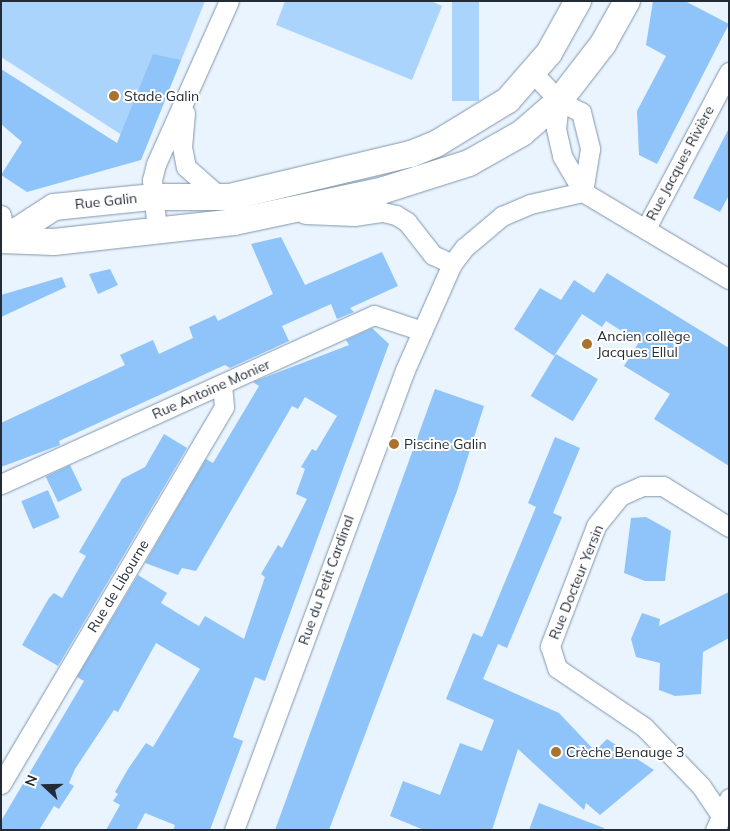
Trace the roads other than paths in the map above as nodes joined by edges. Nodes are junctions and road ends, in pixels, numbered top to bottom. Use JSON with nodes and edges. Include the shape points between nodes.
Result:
{"nodes":[{"id":1,"x":230,"y":1,"type":"edge"},
{"id":2,"x":578,"y":1,"type":"edge"},
{"id":3,"x":627,"y":1,"type":"edge"},
{"id":4,"x":729,"y":72,"type":"edge"},
{"id":5,"x":534,"y":74,"type":"junction"},
{"id":6,"x":186,"y":100,"type":"junction"},
{"id":7,"x":559,"y":101,"type":"junction"},
{"id":8,"x":583,"y":192,"type":"junction"},
{"id":9,"x":153,"y":197,"type":"junction"},
{"id":10,"x":222,"y":198,"type":"junction"},
{"id":11,"x":276,"y":213,"type":"junction"},
{"id":12,"x":646,"y":228,"type":"junction"},
{"id":13,"x":157,"y":230,"type":"junction"},
{"id":14,"x":3,"y":231,"type":"edge"},
{"id":15,"x":452,"y":264,"type":"junction"},
{"id":16,"x":729,"y":279,"type":"edge"},
{"id":17,"x":422,"y":331,"type":"junction"},
{"id":18,"x":222,"y":386,"type":"junction"},
{"id":19,"x":1,"y":484,"type":"edge"},
{"id":20,"x":729,"y":527,"type":"edge"},
{"id":21,"x":7,"y":761,"type":"edge"},
{"id":22,"x":1,"y":784,"type":"edge"},
{"id":23,"x":723,"y":814,"type":"edge"},
{"id":24,"x":234,"y":830,"type":"edge"}],
"edges":[{"from":1,"to":6,"type":"street","name":"Rue Galin"},
{"from":2,"to":5,"type":"main road","via":[[566,28]]},
{"from":3,"to":7,"type":"main road","name":"Rue Galin","via":[[603,44]]},
{"from":4,"to":12,"type":"street","name":"Rue Jacques Rivière"},
{"from":5,"to":7,"type":"street"},
{"from":5,"to":10,"type":"main road","via":[[492,111],[436,144],[411,154]]},
{"from":6,"to":9,"type":"street","name":"Rue Galin","via":[[156,164]]},
{"from":6,"to":10,"type":"street","via":[[182,147],[186,167]]},
{"from":7,"to":8,"type":"street","via":[[556,128],[562,156]]},
{"from":7,"to":8,"type":"street","via":[[581,112],[590,149]]},
{"from":7,"to":11,"type":"main road","name":"Rue Galin","via":[[522,133],[469,162],[384,190]]},
{"from":8,"to":12,"type":"street"},
{"from":8,"to":15,"type":"street","name":"Rue du Petit Cardinal","via":[[530,204],[502,216],[480,232]]},
{"from":9,"to":10,"type":"main road"},
{"from":9,"to":13,"type":"street"},
{"from":9,"to":14,"type":"main road","name":"Rue Galin","via":[[54,207]]},
{"from":11,"to":13,"type":"main road","name":"Rue Galin"},
{"from":11,"to":15,"type":"street","via":[[354,216],[383,212],[396,215],[407,222],[433,255]]},
{"from":12,"to":16,"type":"street"},
{"from":13,"to":14,"type":"main road","name":"Rue Galin","via":[[54,242]]},
{"from":15,"to":17,"type":"street","name":"Rue du Petit Cardinal"},
{"from":17,"to":18,"type":"street","name":"Rue Antoine Monier","via":[[374,315]]},
{"from":17,"to":24,"type":"street","name":"Rue du Petit Cardinal"},
{"from":18,"to":19,"type":"street","name":"Rue Antoine Monier"},
{"from":18,"to":21,"type":"street","name":"Rue de Libourne","via":[[224,407]]},
{"from":20,"to":23,"type":"street","name":"Rue Docteur Yersin","via":[[663,486],[642,486],[620,496],[596,526],[550,646],[557,668],[644,727],[701,786]]},
{"from":21,"to":22,"type":"street","name":"Rue de Libourne"}]}
